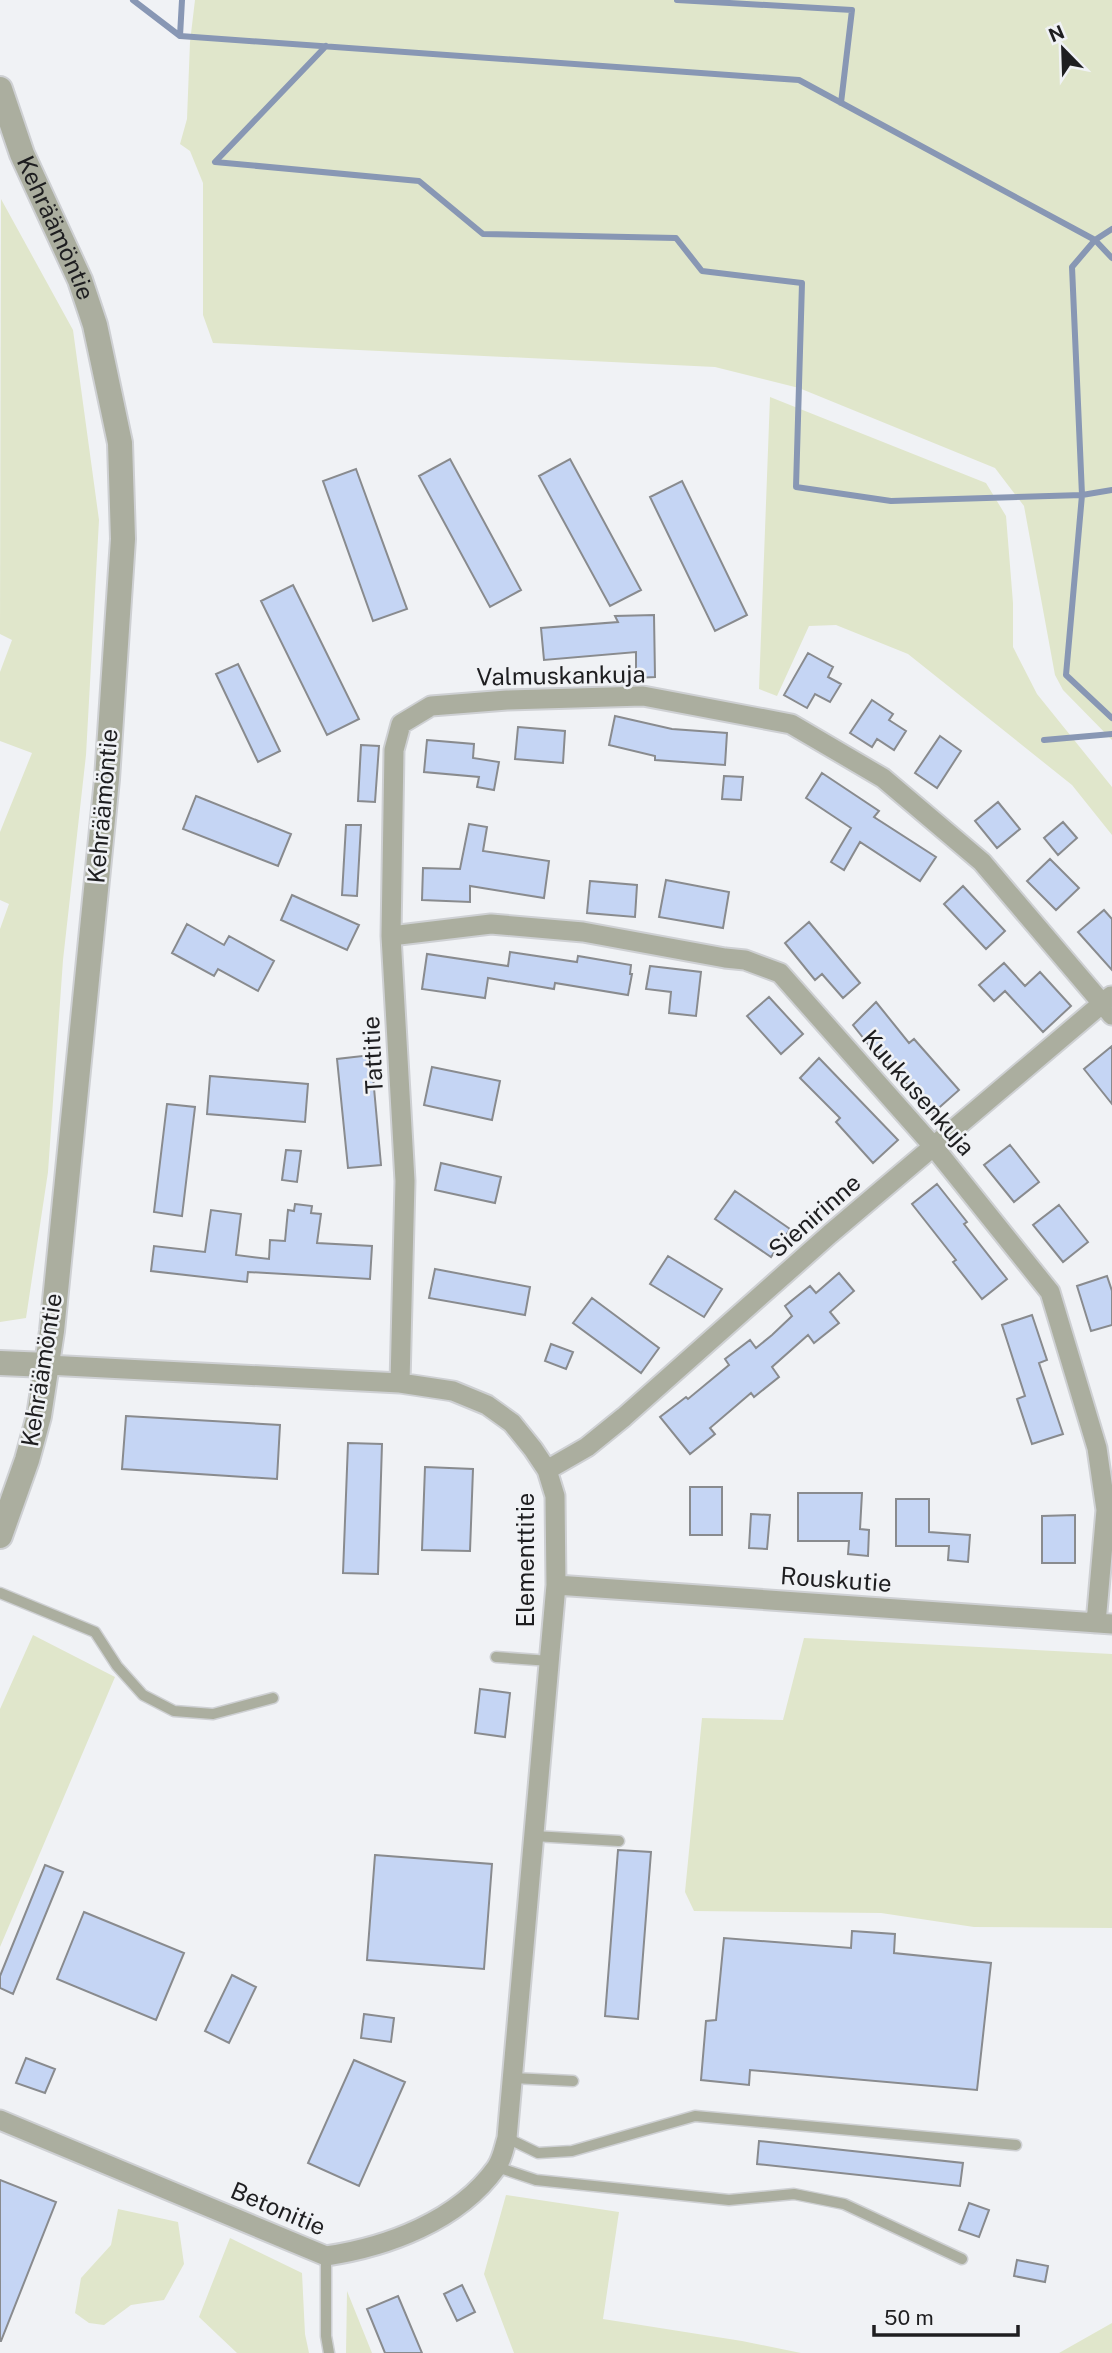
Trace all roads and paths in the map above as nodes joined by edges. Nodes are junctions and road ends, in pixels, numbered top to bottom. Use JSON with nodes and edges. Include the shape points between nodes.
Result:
{"nodes":[{"id":1,"x":0,"y":89,"type":"edge"},
{"id":2,"x":401,"y":724,"type":"joint"},
{"id":3,"x":391,"y":936,"type":"junction"},
{"id":4,"x":1109,"y":1005,"type":"edge"},
{"id":5,"x":933,"y":1146,"type":"junction"},
{"id":6,"x":0,"y":1363,"type":"edge"},
{"id":7,"x":47,"y":1365,"type":"junction"},
{"id":8,"x":400,"y":1383,"type":"junction"},
{"id":9,"x":547,"y":1470,"type":"junction"},
{"id":10,"x":0,"y":1536,"type":"edge"},
{"id":11,"x":556,"y":1585,"type":"junction"},
{"id":12,"x":0,"y":1593,"type":"edge"},
{"id":13,"x":1104,"y":1624,"type":"edge"},
{"id":14,"x":496,"y":1657,"type":"dead end"},
{"id":15,"x":550,"y":1661,"type":"junction"},
{"id":16,"x":273,"y":1698,"type":"dead end"},
{"id":17,"x":534,"y":1836,"type":"junction"},
{"id":18,"x":619,"y":1841,"type":"dead end"},
{"id":19,"x":513,"y":2078,"type":"junction"},
{"id":20,"x":573,"y":2081,"type":"dead end"},
{"id":21,"x":0,"y":2120,"type":"edge"},
{"id":22,"x":508,"y":2138,"type":"junction"},
{"id":23,"x":1016,"y":2145,"type":"dead end"},
{"id":24,"x":497,"y":2167,"type":"junction"},
{"id":25,"x":326,"y":2256,"type":"junction"},
{"id":26,"x":962,"y":2259,"type":"dead end"},
{"id":27,"x":329,"y":2353,"type":"edge"}],
"edges":[{"from":1,"to":7,"type":"street","name":"Kehräämöntie","via":[[22,153],[80,280],[95,325],[120,443],[123,539],[107,779]]},
{"from":2,"to":3,"type":"street","name":"Tattitie","via":[[394,750]]},
{"from":2,"to":4,"type":"street","name":"Valmuskankuja","via":[[430,706],[643,696],[791,724],[883,778],[982,862]]},
{"from":3,"to":5,"type":"street","name":"Kuukusenkuja","via":[[491,924],[583,932],[745,960],[780,973]]},
{"from":3,"to":8,"type":"street","name":"Tattitie","via":[[405,1181]]},
{"from":4,"to":5,"type":"street","name":"Sienirinne"},
{"from":5,"to":9,"type":"street","name":"Sienirinne","via":[[624,1417],[587,1447]]},
{"from":5,"to":13,"type":"street","name":"Kuukusenkuja","via":[[1050,1292],[1097,1448],[1106,1510]]},
{"from":6,"to":7,"type":"street"},
{"from":7,"to":8,"type":"street","name":"Elementtitie"},
{"from":7,"to":10,"type":"street","name":"Kehräämöntie","via":[[27,1460]]},
{"from":8,"to":9,"type":"street","name":"Elementtitie","via":[[453,1391],[487,1405],[512,1423]]},
{"from":9,"to":11,"type":"street","name":"Elementtitie","via":[[555,1496]]},
{"from":11,"to":13,"type":"street","name":"Rouskutie"},
{"from":11,"to":15,"type":"street","name":"Elementtitie"},
{"from":12,"to":16,"type":"lane","via":[[95,1632],[143,1695],[174,1711],[213,1714]]},
{"from":14,"to":15,"type":"lane"},
{"from":15,"to":17,"type":"street","name":"Elementtitie"},
{"from":17,"to":18,"type":"lane"},
{"from":17,"to":19,"type":"street","name":"Elementtitie"},
{"from":19,"to":20,"type":"lane"},
{"from":19,"to":22,"type":"street","name":"Elementtitie"},
{"from":21,"to":25,"type":"street","name":"Betonitie"},
{"from":22,"to":23,"type":"lane","via":[[538,2153],[572,2151],[695,2116]]},
{"from":22,"to":24,"type":"street","name":"Betonitie"},
{"from":24,"to":25,"type":"street","name":"Betonitie","via":[[459,2206],[410,2233]]},
{"from":24,"to":26,"type":"lane","via":[[536,2180],[729,2200],[794,2194],[844,2204]]},
{"from":25,"to":27,"type":"lane"}]}
